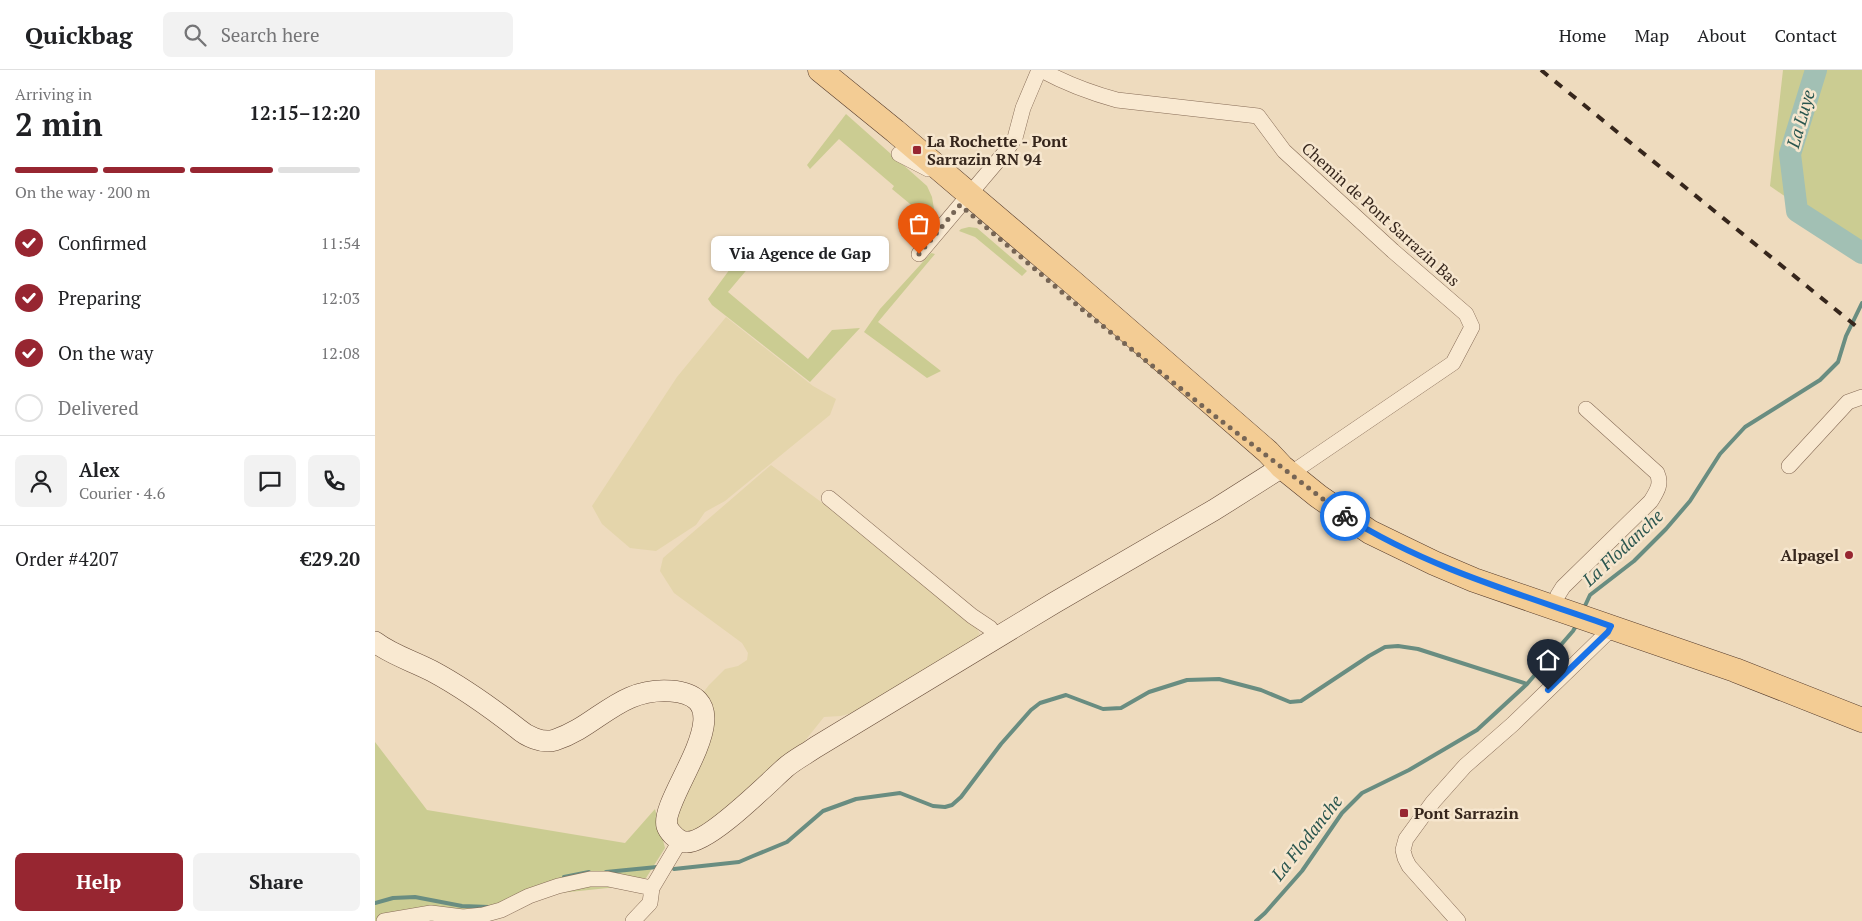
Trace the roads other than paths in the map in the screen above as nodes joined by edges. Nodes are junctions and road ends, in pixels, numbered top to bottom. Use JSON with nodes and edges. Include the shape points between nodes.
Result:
{"nodes":[{"id":1,"x":809,"y":70,"type":"edge"},
{"id":2,"x":820,"y":70,"type":"edge"},
{"id":3,"x":1040,"y":70,"type":"edge"},
{"id":4,"x":965,"y":200,"type":"junction"},
{"id":5,"x":919,"y":254,"type":"dead end"},
{"id":6,"x":1862,"y":396,"type":"edge"},
{"id":7,"x":1586,"y":409,"type":"dead end"},
{"id":8,"x":1789,"y":466,"type":"dead end"},
{"id":9,"x":1283,"y":468,"type":"junction"},
{"id":10,"x":829,"y":498,"type":"dead end"},
{"id":11,"x":1581,"y":616,"type":"junction"},
{"id":12,"x":997,"y":637,"type":"junction"},
{"id":13,"x":375,"y":642,"type":"edge"},
{"id":14,"x":1792,"y":692,"type":"junction"},
{"id":15,"x":1862,"y":713,"type":"edge"},
{"id":16,"x":1862,"y":720,"type":"edge"},
{"id":17,"x":680,"y":841,"type":"junction"},
{"id":18,"x":652,"y":888,"type":"junction"},
{"id":19,"x":384,"y":921,"type":"edge"},
{"id":20,"x":633,"y":921,"type":"edge"},
{"id":21,"x":1458,"y":921,"type":"edge"}],
"edges":[{"from":1,"to":4,"type":"main road","via":[[899,154]]},
{"from":2,"to":4,"type":"main road","via":[[895,131]]},
{"from":3,"to":4,"type":"street","via":[[1023,108],[1015,138]]},
{"from":3,"to":9,"type":"street","name":"Chemin de Pont Sarrazin Bas","via":[[1117,100],[1258,116],[1285,151],[1466,314],[1473,327],[1453,363]]},
{"from":4,"to":5,"type":"street"},
{"from":4,"to":9,"type":"main road","via":[[1070,280]]},
{"from":4,"to":9,"type":"main road","via":[[1084,311]]},
{"from":6,"to":8,"type":"street","via":[[1848,402]]},
{"from":7,"to":11,"type":"street","via":[[1660,479],[1651,501],[1558,595]]},
{"from":9,"to":11,"type":"main road","via":[[1345,516],[1396,545],[1474,580]]},
{"from":9,"to":12,"type":"street"},
{"from":10,"to":12,"type":"street"},
{"from":11,"to":14,"type":"main road"},
{"from":11,"to":21,"type":"street","via":[[1608,632],[1465,766],[1406,839],[1403,850],[1409,866]]},
{"from":12,"to":17,"type":"street","via":[[794,761],[706,836],[696,841]]},
{"from":13,"to":17,"type":"street","via":[[433,672],[520,731],[543,742],[566,736],[631,696],[671,691],[694,698],[704,718],[702,730],[698,747],[667,817],[667,827]]},
{"from":14,"to":15,"type":"main road"},
{"from":14,"to":16,"type":"main road"},
{"from":17,"to":18,"type":"street"},
{"from":18,"to":19,"type":"street","via":[[608,879],[590,880],[558,886],[483,915],[463,917],[431,913]]},
{"from":18,"to":20,"type":"street","via":[[650,903]]}]}
